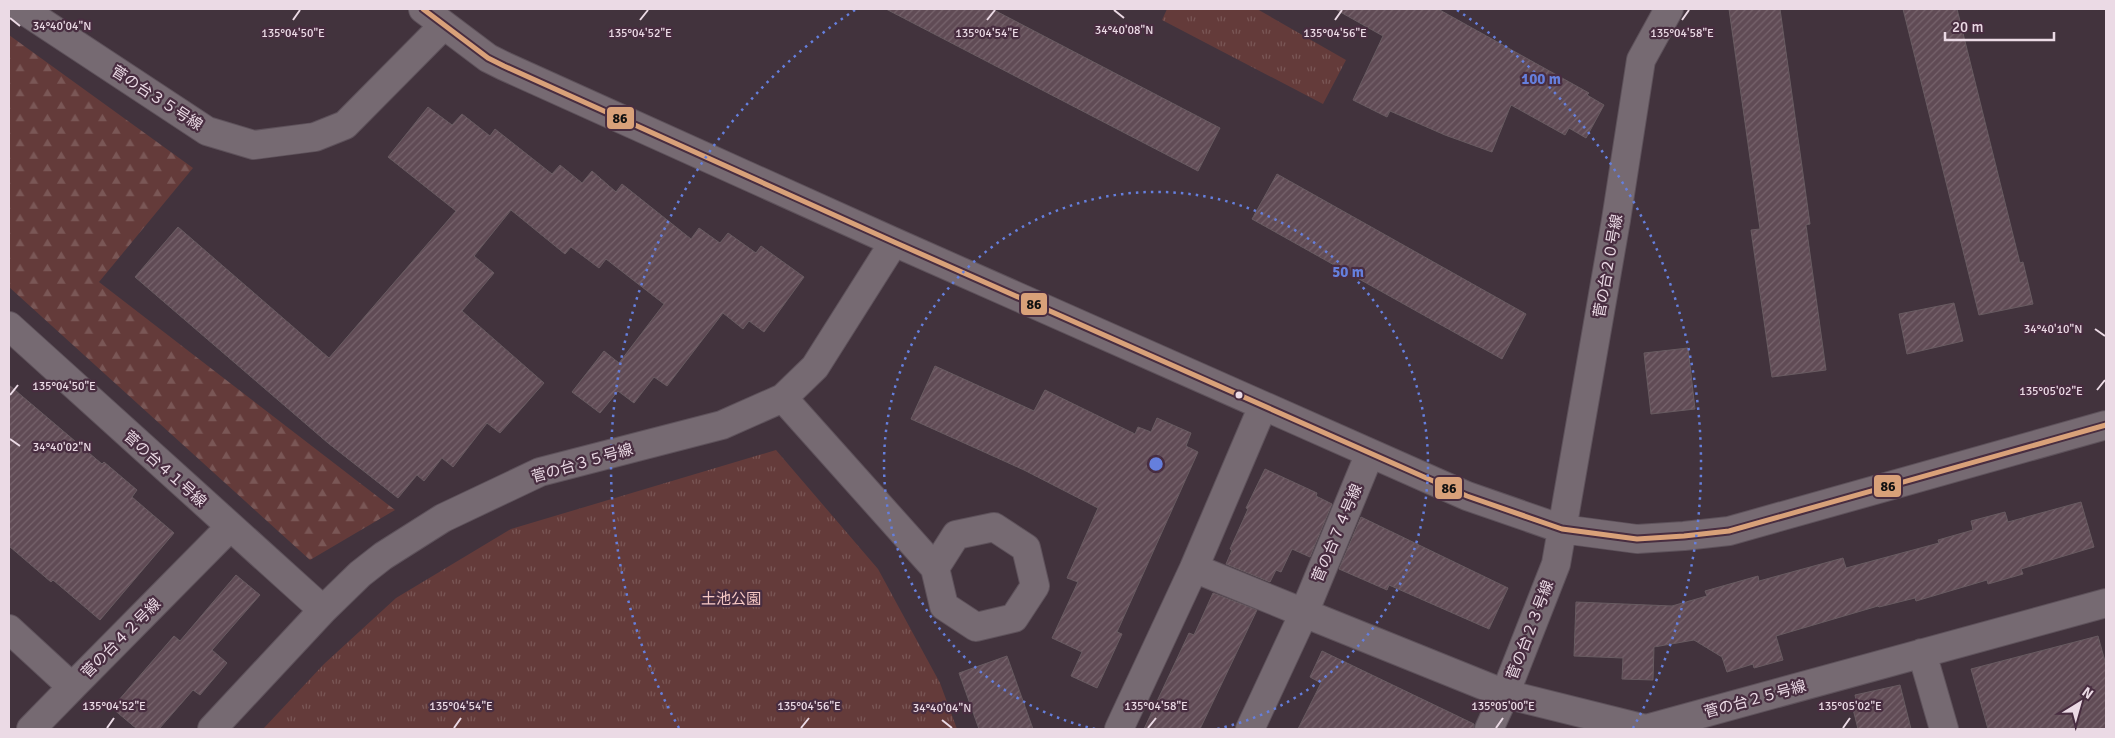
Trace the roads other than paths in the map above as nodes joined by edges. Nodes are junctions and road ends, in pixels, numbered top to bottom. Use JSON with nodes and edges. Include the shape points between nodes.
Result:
{"nodes":[{"id":1,"x":22,"y":9,"type":"edge"},
{"id":2,"x":1669,"y":9,"type":"edge"},
{"id":3,"x":433,"y":17,"type":"edge"},
{"id":4,"x":894,"y":242,"type":"junction"},
{"id":5,"x":9,"y":326,"type":"edge"},
{"id":6,"x":783,"y":398,"type":"junction"},
{"id":7,"x":1263,"y":406,"type":"junction"},
{"id":8,"x":2106,"y":425,"type":"edge"},
{"id":9,"x":1370,"y":453,"type":"junction"},
{"id":10,"x":230,"y":527,"type":"junction"},
{"id":11,"x":1562,"y":529,"type":"junction"},
{"id":12,"x":935,"y":568,"type":"dead end"},
{"id":13,"x":1194,"y":568,"type":"junction"},
{"id":14,"x":2106,"y":603,"type":"edge"},
{"id":15,"x":324,"y":610,"type":"junction"},
{"id":16,"x":1304,"y":613,"type":"junction"},
{"id":17,"x":9,"y":629,"type":"edge"},
{"id":18,"x":1922,"y":653,"type":"junction"},
{"id":19,"x":72,"y":687,"type":"junction"},
{"id":20,"x":1505,"y":694,"type":"junction"},
{"id":21,"x":31,"y":729,"type":"edge"},
{"id":22,"x":212,"y":729,"type":"edge"},
{"id":23,"x":1119,"y":729,"type":"edge"},
{"id":24,"x":1250,"y":729,"type":"edge"},
{"id":25,"x":1489,"y":729,"type":"edge"},
{"id":26,"x":1646,"y":729,"type":"edge"},
{"id":27,"x":1944,"y":729,"type":"edge"}],
"edges":[{"from":1,"to":3,"type":"street","name":"菅の台３５号線","via":[[207,131],[254,145],[315,137],[344,125]]},
{"from":2,"to":11,"type":"street","name":"菅の台２０号線","via":[[1641,60]]},
{"from":3,"to":4,"type":"street","via":[[488,58],[504,66]]},
{"from":4,"to":6,"type":"street","name":"菅の台３５号線","via":[[815,367]]},
{"from":4,"to":7,"type":"street"},
{"from":5,"to":10,"type":"street","name":"菅の台４１号線"},
{"from":6,"to":12,"type":"street"},
{"from":6,"to":15,"type":"street","name":"菅の台３５号線","via":[[722,426],[540,472],[436,523],[376,562]]},
{"from":7,"to":9,"type":"street"},
{"from":7,"to":13,"type":"street"},
{"from":8,"to":11,"type":"street","via":[[1729,531],[1637,539]]},
{"from":9,"to":11,"type":"street","via":[[1467,496]]},
{"from":9,"to":16,"type":"street","name":"菅の台７４号線"},
{"from":10,"to":15,"type":"street","name":"菅の台４１号線"},
{"from":10,"to":19,"type":"street","name":"菅の台４２号線"},
{"from":11,"to":20,"type":"street","name":"菅の台２３号線","via":[[1556,564]]},
{"from":13,"to":16,"type":"street","name":"菅の台２５号線"},
{"from":13,"to":23,"type":"street"},
{"from":14,"to":18,"type":"street","name":"菅の台２５号線"},
{"from":15,"to":22,"type":"street","name":"菅の台３５号線"},
{"from":16,"to":20,"type":"street","name":"菅の台２５号線"},
{"from":16,"to":24,"type":"street"},
{"from":17,"to":19,"type":"street","name":"菅の台４２号線"},
{"from":18,"to":26,"type":"street","name":"菅の台２５号線"},
{"from":18,"to":27,"type":"street"},
{"from":19,"to":21,"type":"street"},
{"from":20,"to":25,"type":"street","name":"菅の台２３号線"},
{"from":20,"to":26,"type":"street","name":"菅の台２５号線"}]}
